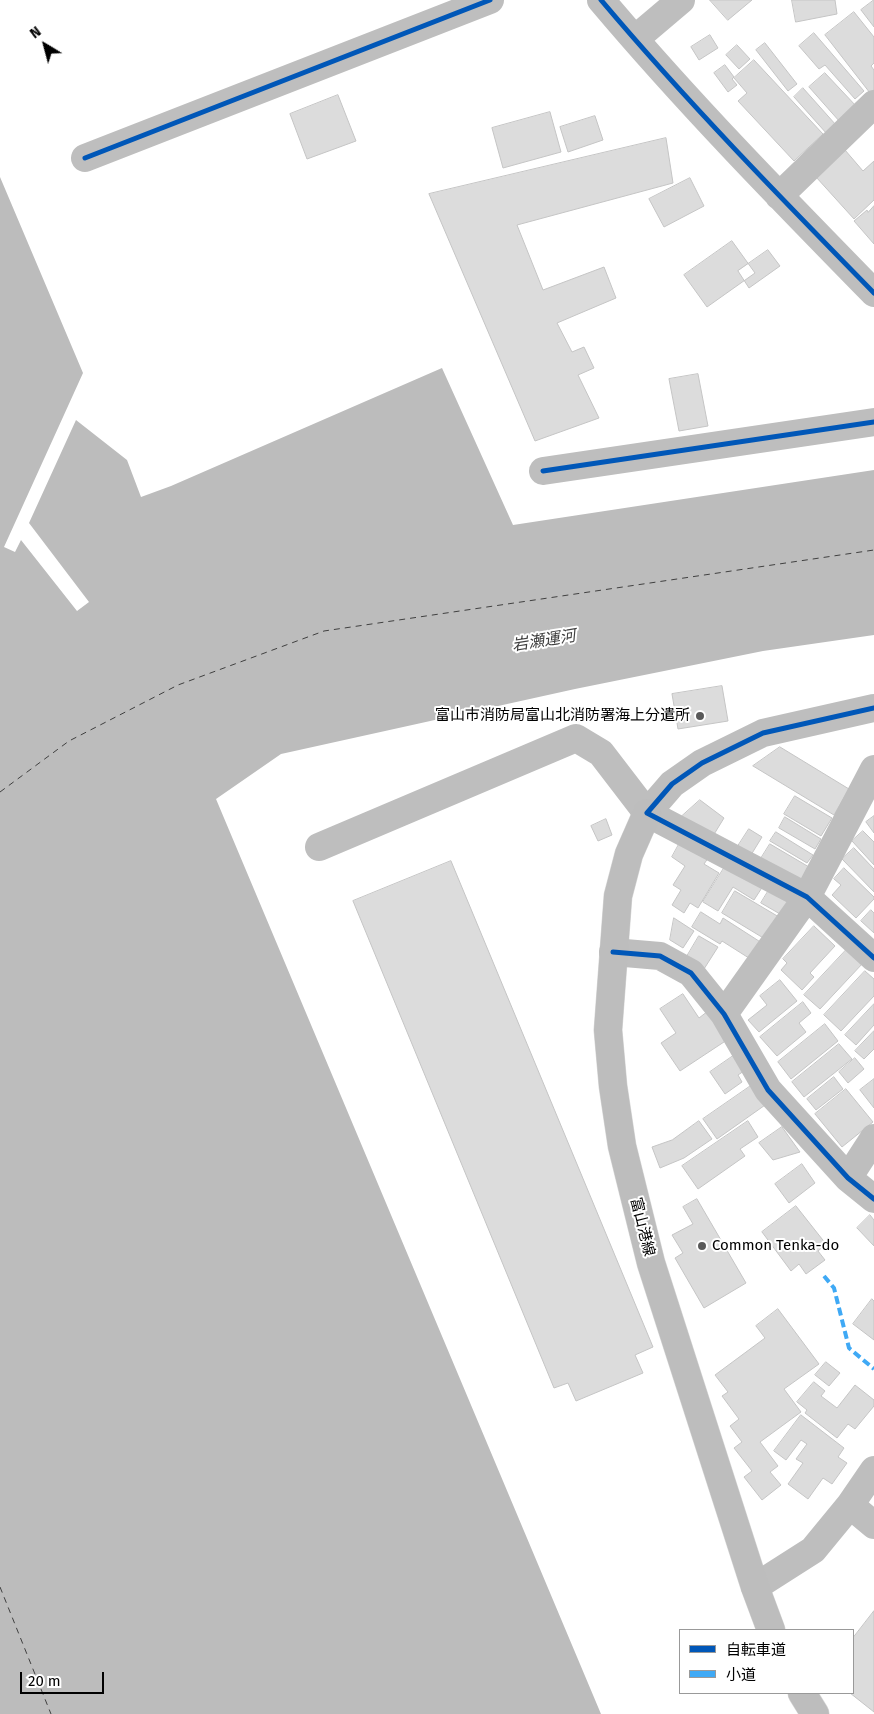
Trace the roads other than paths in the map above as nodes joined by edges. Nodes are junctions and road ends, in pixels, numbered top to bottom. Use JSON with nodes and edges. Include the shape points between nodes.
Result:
{"nodes":[{"id":1,"x":490,"y":0,"type":"edge"},
{"id":2,"x":601,"y":0,"type":"edge"},
{"id":3,"x":681,"y":0,"type":"edge"},
{"id":4,"x":635,"y":40,"type":"junction"},
{"id":5,"x":874,"y":104,"type":"edge"},
{"id":6,"x":85,"y":158,"type":"dead end"},
{"id":7,"x":779,"y":196,"type":"junction"},
{"id":8,"x":874,"y":293,"type":"edge"},
{"id":9,"x":874,"y":422,"type":"edge"},
{"id":10,"x":543,"y":471,"type":"dead end"},
{"id":11,"x":874,"y":708,"type":"edge"},
{"id":12,"x":874,"y":769,"type":"edge"},
{"id":13,"x":647,"y":813,"type":"junction"},
{"id":14,"x":319,"y":847,"type":"dead end"},
{"id":15,"x":807,"y":898,"type":"junction"},
{"id":16,"x":614,"y":952,"type":"junction"},
{"id":17,"x":874,"y":958,"type":"edge"},
{"id":18,"x":724,"y":1014,"type":"junction"},
{"id":19,"x":874,"y":1138,"type":"edge"},
{"id":20,"x":848,"y":1178,"type":"junction"},
{"id":21,"x":874,"y":1199,"type":"edge"},
{"id":22,"x":874,"y":1470,"type":"edge"},
{"id":23,"x":850,"y":1505,"type":"junction"},
{"id":24,"x":874,"y":1524,"type":"edge"},
{"id":25,"x":755,"y":1587,"type":"junction"},
{"id":26,"x":771,"y":1629,"type":"edge"},
{"id":27,"x":803,"y":1694,"type":"edge"},
{"id":28,"x":815,"y":1714,"type":"edge"}],
"edges":[{"from":1,"to":6,"type":"street"},
{"from":2,"to":4,"type":"street"},
{"from":3,"to":4,"type":"street"},
{"from":4,"to":7,"type":"street"},
{"from":5,"to":7,"type":"street"},
{"from":7,"to":8,"type":"street"},
{"from":9,"to":10,"type":"street"},
{"from":11,"to":13,"type":"street","via":[[763,733],[702,763],[672,784]]},
{"from":12,"to":15,"type":"street"},
{"from":13,"to":14,"type":"street","via":[[601,753],[576,738]]},
{"from":13,"to":15,"type":"street"},
{"from":13,"to":16,"type":"main road","name":"富山港線","via":[[629,854],[618,896]]},
{"from":15,"to":17,"type":"street"},
{"from":15,"to":18,"type":"street"},
{"from":16,"to":18,"type":"street","via":[[660,956],[691,973]]},
{"from":16,"to":25,"type":"main road","name":"富山港線","via":[[608,1030],[622,1146],[651,1263]]},
{"from":18,"to":20,"type":"street","via":[[768,1090]]},
{"from":19,"to":20,"type":"street"},
{"from":20,"to":21,"type":"street"},
{"from":22,"to":23,"type":"street"},
{"from":23,"to":24,"type":"street"},
{"from":23,"to":25,"type":"street","via":[[813,1550]]},
{"from":25,"to":26,"type":"main road","name":"富山港線"},
{"from":27,"to":28,"type":"main road"}]}
